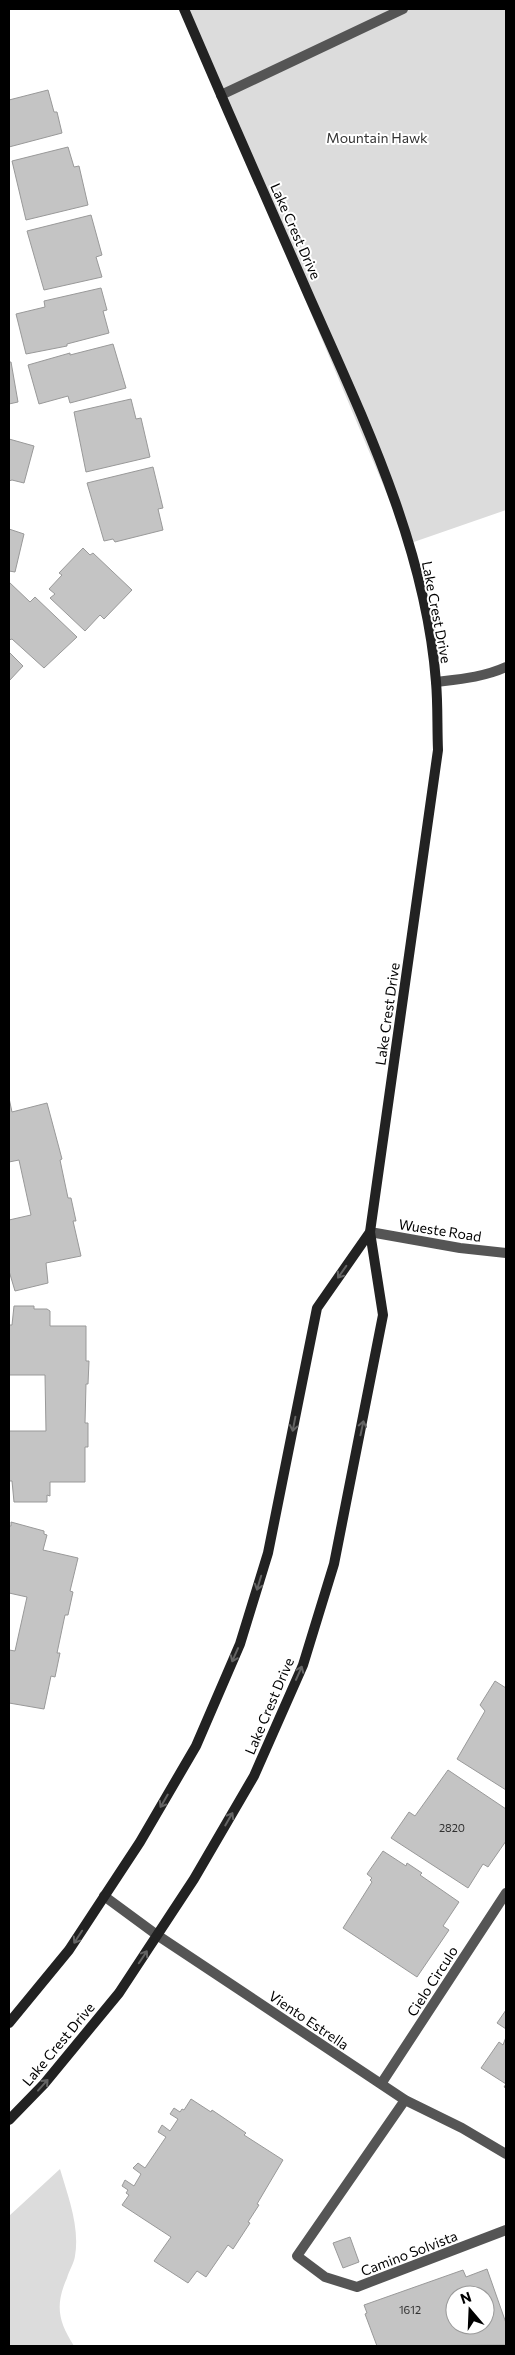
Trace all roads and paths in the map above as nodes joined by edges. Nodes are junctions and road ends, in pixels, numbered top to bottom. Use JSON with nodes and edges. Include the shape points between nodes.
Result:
{"nodes":[{"id":1,"x":184,"y":9,"type":"edge"},
{"id":2,"x":403,"y":9,"type":"edge"},
{"id":3,"x":221,"y":95,"type":"junction"},
{"id":4,"x":506,"y":667,"type":"edge"},
{"id":5,"x":436,"y":682,"type":"junction"},
{"id":6,"x":370,"y":1232,"type":"junction"},
{"id":7,"x":506,"y":1253,"type":"edge"},
{"id":8,"x":506,"y":1894,"type":"edge"},
{"id":9,"x":104,"y":1896,"type":"junction"},
{"id":10,"x":157,"y":1935,"type":"junction"},
{"id":11,"x":9,"y":2023,"type":"edge"},
{"id":12,"x":381,"y":2084,"type":"junction"},
{"id":13,"x":405,"y":2100,"type":"junction"},
{"id":14,"x":9,"y":2120,"type":"edge"},
{"id":15,"x":506,"y":2154,"type":"edge"},
{"id":16,"x":506,"y":2230,"type":"edge"}],
"edges":[{"from":1,"to":3,"type":"main road","name":"Lake Crest Drive"},
{"from":2,"to":3,"type":"street"},
{"from":3,"to":5,"type":"main road","name":"Lake Crest Drive","via":[[366,425],[400,515],[424,602]]},
{"from":4,"to":5,"type":"street","via":[[492,674]]},
{"from":5,"to":6,"type":"main road","name":"Lake Crest Drive","via":[[438,750]]},
{"from":6,"to":7,"type":"street","name":"Wueste Road"},
{"from":6,"to":9,"type":"main road","name":"Lake Crest Drive","one_way":true,"via":[[317,1308],[268,1553],[240,1644],[196,1746]]},
{"from":10,"to":6,"type":"main road","name":"Lake Crest Drive","one_way":true,"via":[[254,1776],[303,1665],[334,1564],[384,1315]]},
{"from":8,"to":12,"type":"street","name":"Cielo Circulo"},
{"from":9,"to":10,"type":"street","name":"Viento Estrella"},
{"from":9,"to":11,"type":"main road","name":"Lake Crest Drive","one_way":true,"via":[[69,1950]]},
{"from":10,"to":12,"type":"street","name":"Viento Estrella"},
{"from":14,"to":10,"type":"main road","name":"Lake Crest Drive","one_way":true,"via":[[44,2084],[119,1993]]},
{"from":12,"to":13,"type":"street","name":"Viento Estrella"},
{"from":13,"to":15,"type":"street","name":"Viento Estrella"},
{"from":13,"to":16,"type":"street","name":"Camino Solvista","via":[[297,2256],[325,2277],[357,2288]]}]}
